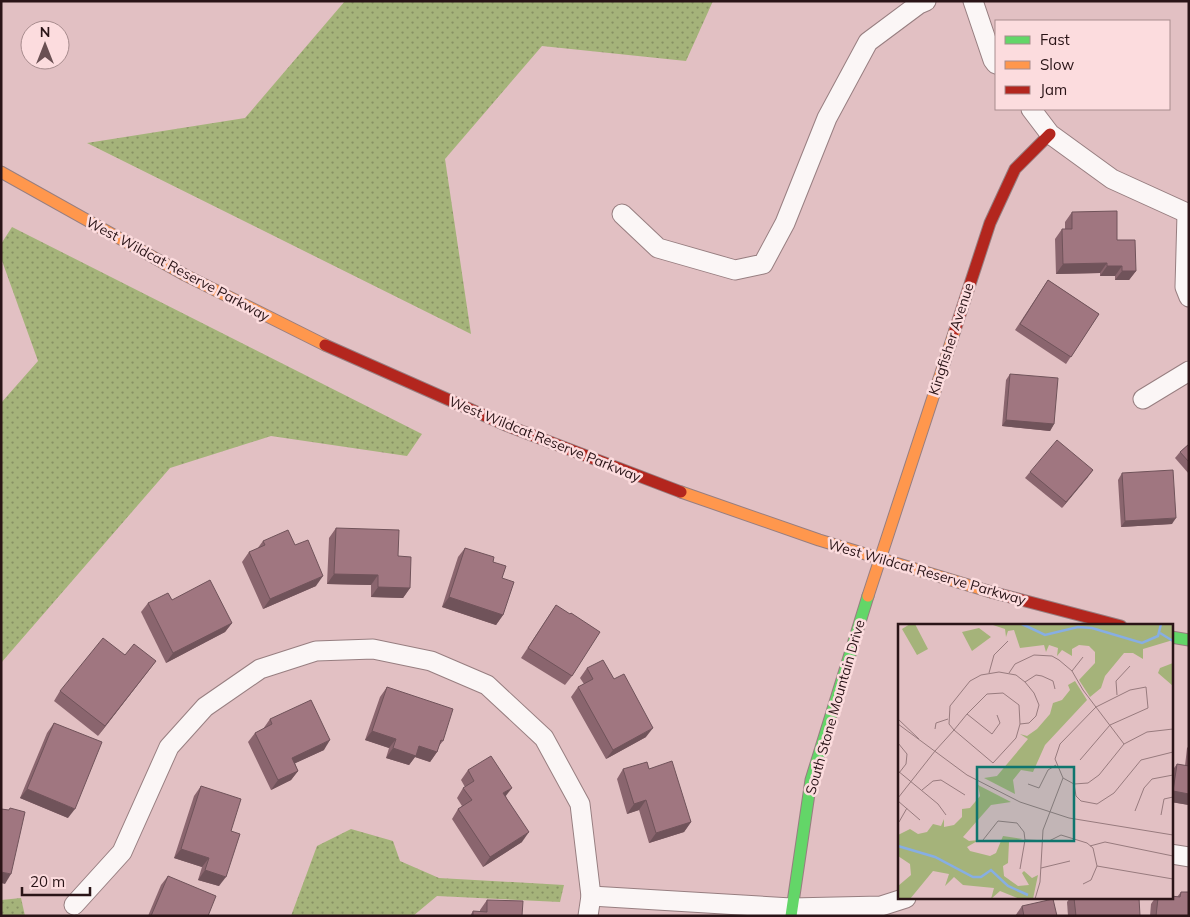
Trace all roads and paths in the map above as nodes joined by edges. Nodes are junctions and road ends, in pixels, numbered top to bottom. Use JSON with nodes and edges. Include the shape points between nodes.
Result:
{"nodes":[{"id":1,"x":926,"y":1,"type":"edge"},
{"id":2,"x":973,"y":1,"type":"edge"},
{"id":3,"x":995,"y":63,"type":"edge"},
{"id":4,"x":1031,"y":110,"type":"edge"},
{"id":5,"x":1050,"y":134,"type":"junction"},
{"id":6,"x":1,"y":172,"type":"edge"},
{"id":7,"x":622,"y":214,"type":"dead end"},
{"id":8,"x":1188,"y":214,"type":"edge"},
{"id":9,"x":1189,"y":297,"type":"edge"},
{"id":10,"x":1189,"y":372,"type":"edge"},
{"id":11,"x":1143,"y":399,"type":"dead end"},
{"id":12,"x":879,"y":559,"type":"junction"},
{"id":13,"x":1114,"y":624,"type":"edge"},
{"id":14,"x":1172,"y":637,"type":"edge"},
{"id":15,"x":1189,"y":640,"type":"edge"},
{"id":16,"x":1172,"y":854,"type":"edge"},
{"id":17,"x":1189,"y":857,"type":"edge"},
{"id":18,"x":591,"y":896,"type":"junction"},
{"id":19,"x":900,"y":900,"type":"edge"},
{"id":20,"x":74,"y":905,"type":"dead end"},
{"id":21,"x":791,"y":912,"type":"edge"},
{"id":22,"x":588,"y":916,"type":"edge"}],
"edges":[{"from":1,"to":7,"type":"street","via":[[868,42],[827,118],[785,223],[763,264],[735,270],[658,248]]},
{"from":2,"to":3,"type":"street"},
{"from":4,"to":5,"type":"street"},
{"from":5,"to":8,"type":"street","via":[[1112,179]]},
{"from":5,"to":12,"type":"main road","name":"Kingfisher Avenue","via":[[1015,169],[990,223]]},
{"from":6,"to":12,"type":"main road","name":"West Wildcat Reserve Parkway","via":[[248,308],[426,390],[655,483]]},
{"from":8,"to":9,"type":"street","via":[[1185,287]]},
{"from":10,"to":11,"type":"street"},
{"from":12,"to":13,"type":"main road","name":"West Wildcat Reserve Parkway"},
{"from":12,"to":21,"type":"main road","name":"South Stone Mountain Drive","via":[[811,780]]},
{"from":14,"to":15,"type":"main road"},
{"from":16,"to":17,"type":"street"},
{"from":18,"to":20,"type":"street","via":[[580,804],[544,738],[487,685],[431,662],[373,649],[316,651],[260,668],[205,707],[169,747],[122,852]]},
{"from":18,"to":21,"type":"street"},
{"from":18,"to":22,"type":"street"},
{"from":19,"to":21,"type":"street","via":[[881,906]]}]}
